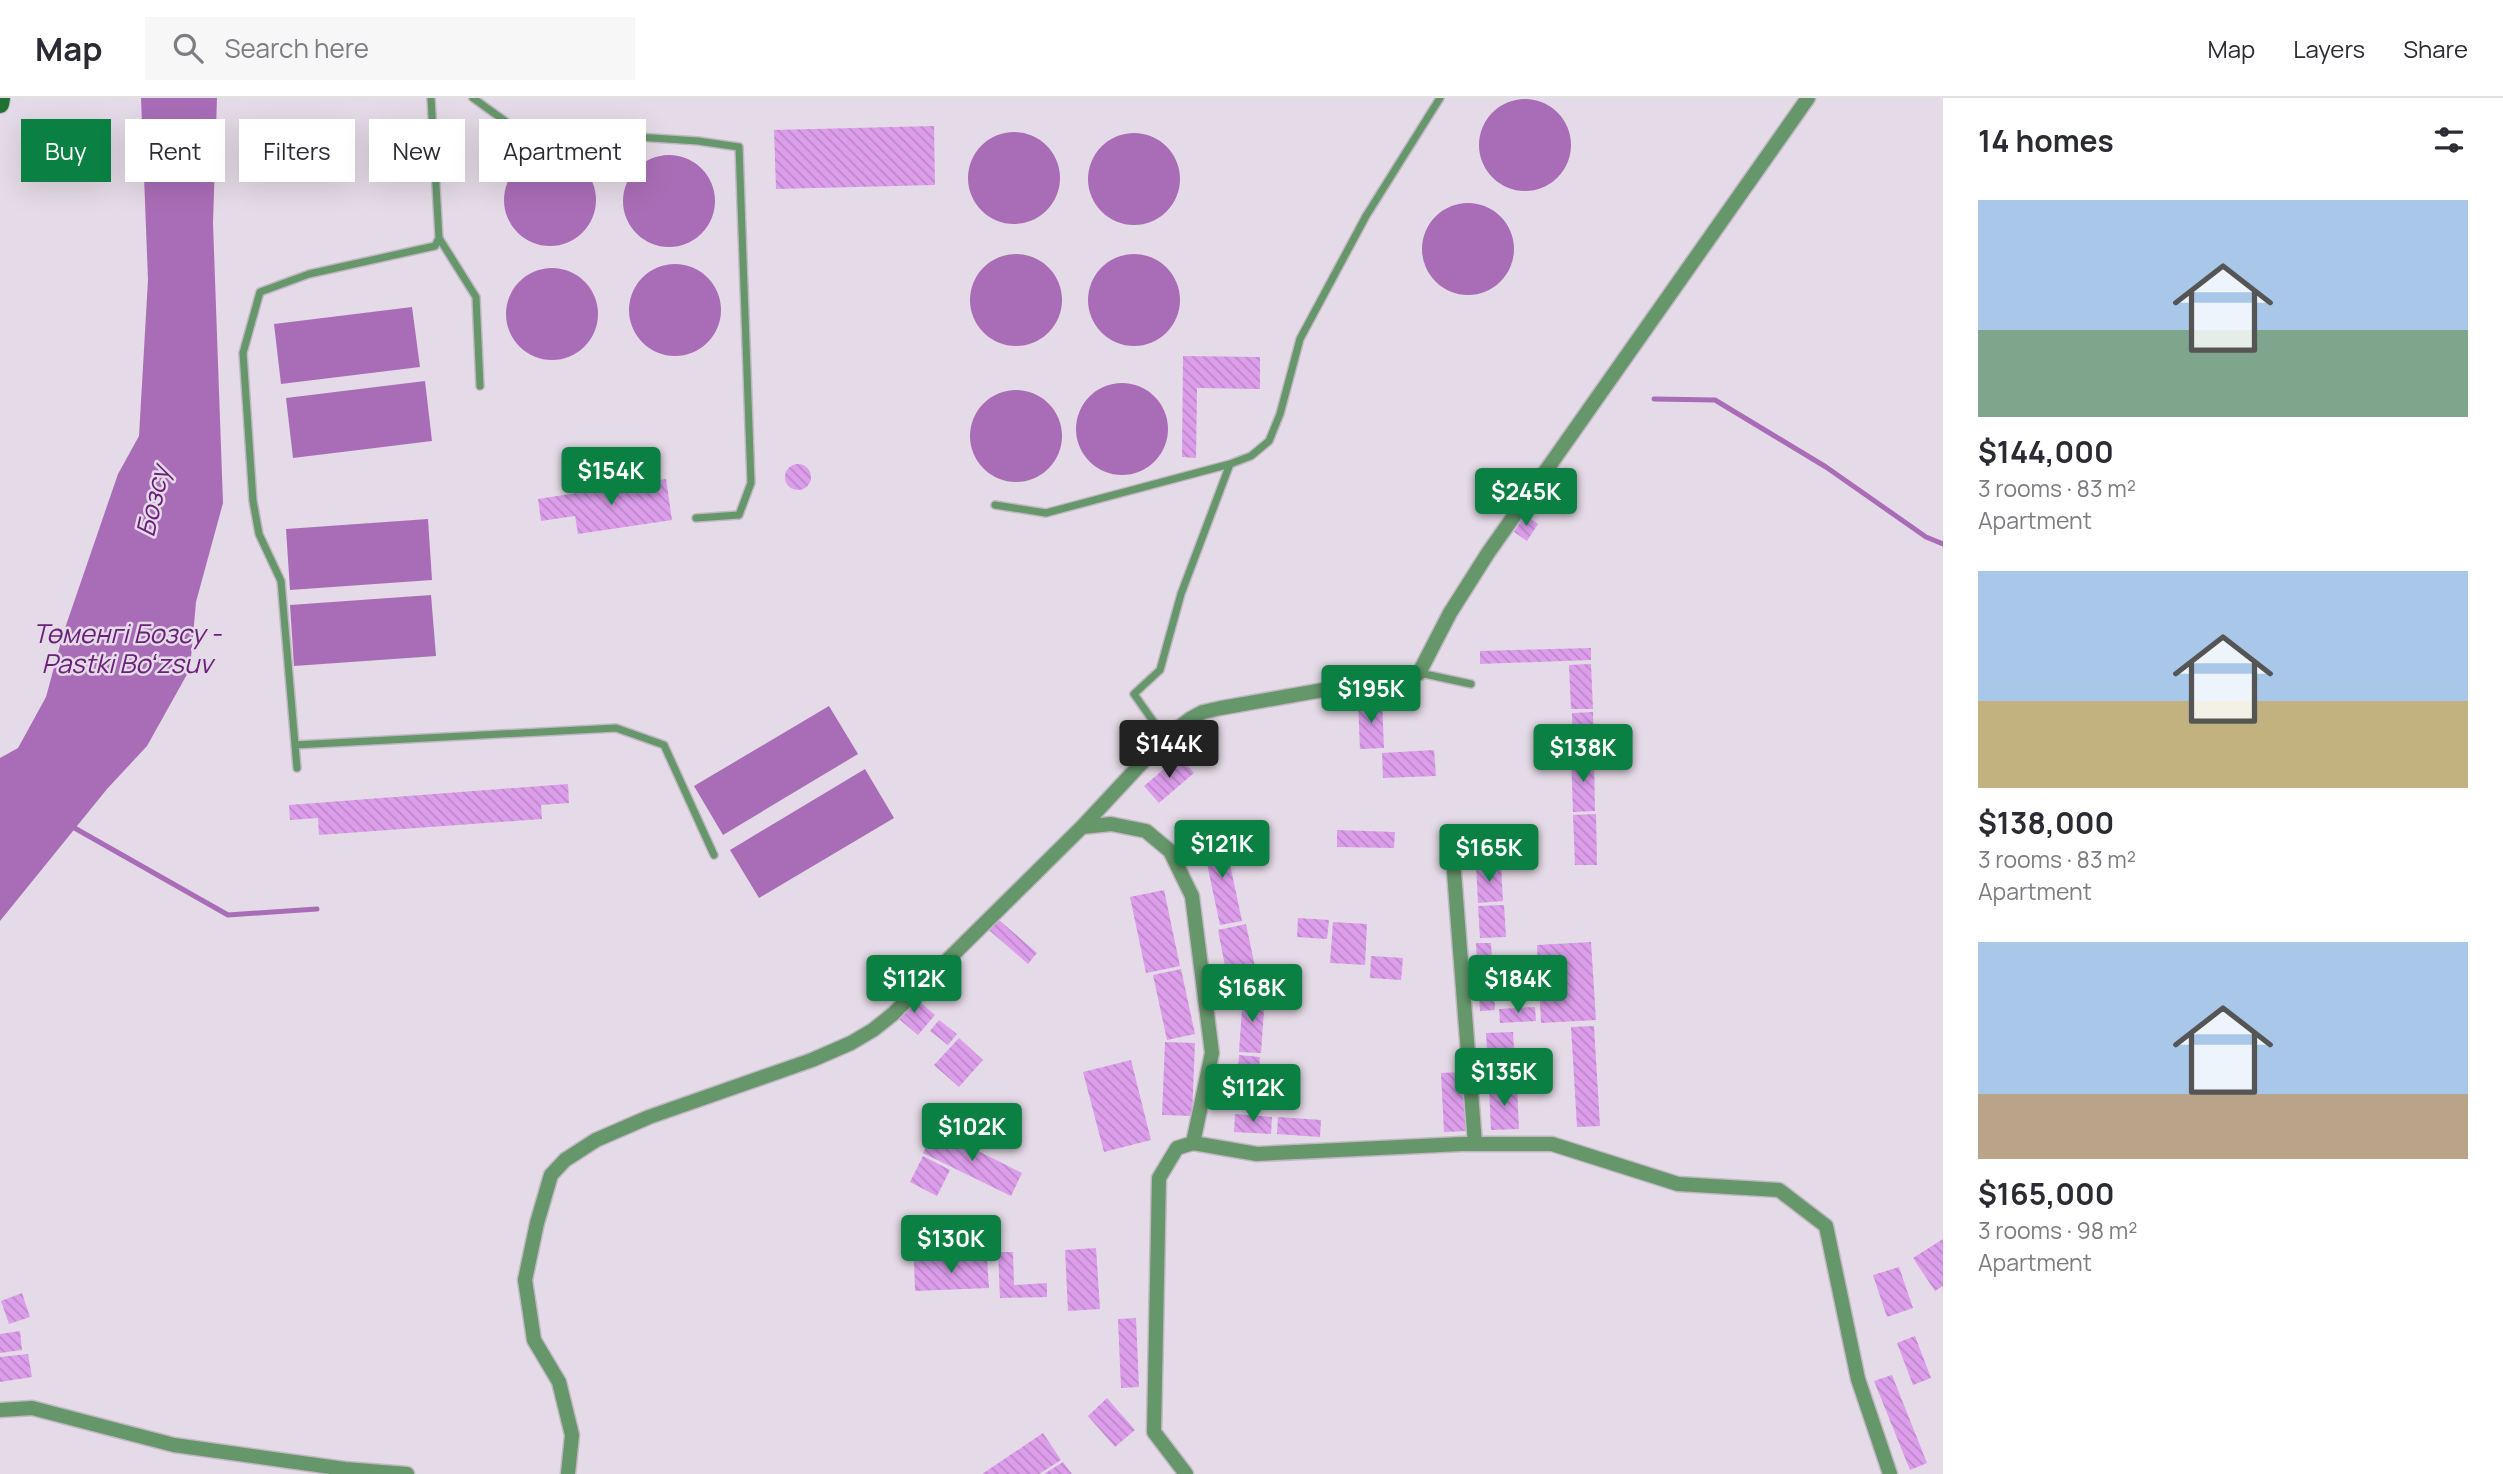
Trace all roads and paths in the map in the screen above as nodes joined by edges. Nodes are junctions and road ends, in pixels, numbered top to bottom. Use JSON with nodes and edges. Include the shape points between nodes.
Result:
{"nodes":[{"id":1,"x":431,"y":98,"type":"edge"},
{"id":2,"x":473,"y":98,"type":"edge"},
{"id":3,"x":1440,"y":98,"type":"edge"},
{"id":4,"x":1808,"y":98,"type":"edge"},
{"id":5,"x":439,"y":238,"type":"junction"},
{"id":6,"x":480,"y":386,"type":"dead end"},
{"id":7,"x":1230,"y":464,"type":"junction"},
{"id":8,"x":995,"y":505,"type":"dead end"},
{"id":9,"x":696,"y":518,"type":"dead end"},
{"id":10,"x":1419,"y":673,"type":"junction"},
{"id":11,"x":1471,"y":684,"type":"dead end"},
{"id":12,"x":1166,"y":737,"type":"junction"},
{"id":13,"x":295,"y":745,"type":"junction"},
{"id":14,"x":297,"y":768,"type":"dead end"},
{"id":15,"x":1082,"y":827,"type":"junction"},
{"id":16,"x":714,"y":855,"type":"dead end"},
{"id":17,"x":1454,"y":872,"type":"dead end"},
{"id":18,"x":1193,"y":1143,"type":"junction"},
{"id":19,"x":1475,"y":1144,"type":"junction"},
{"id":20,"x":0,"y":1410,"type":"edge"},
{"id":21,"x":407,"y":1474,"type":"edge"},
{"id":22,"x":568,"y":1474,"type":"edge"},
{"id":23,"x":1186,"y":1474,"type":"edge"},
{"id":24,"x":1890,"y":1474,"type":"edge"}],
"edges":[{"from":1,"to":5,"type":"lane"},
{"from":2,"to":9,"type":"lane","via":[[516,129],[739,147],[751,483],[739,515]]},
{"from":3,"to":7,"type":"lane","via":[[1366,216],[1300,339],[1269,442]]},
{"from":4,"to":10,"type":"street","via":[[1488,553]]},
{"from":5,"to":6,"type":"lane","via":[[476,298]]},
{"from":5,"to":13,"type":"lane","via":[[435,246],[309,274],[260,292],[246,341],[243,353],[253,500],[259,534],[281,581]]},
{"from":7,"to":8,"type":"lane","via":[[1046,513]]},
{"from":7,"to":12,"type":"lane","via":[[1181,594],[1160,670],[1134,694]]},
{"from":10,"to":11,"type":"lane"},
{"from":10,"to":12,"type":"street","via":[[1203,712]]},
{"from":12,"to":15,"type":"street"},
{"from":13,"to":14,"type":"lane"},
{"from":13,"to":16,"type":"lane","via":[[616,728],[664,745]]},
{"from":15,"to":18,"type":"street","via":[[1111,824],[1146,831],[1170,851],[1192,896],[1212,1053]]},
{"from":15,"to":22,"type":"street","via":[[873,1030],[812,1059],[596,1140],[551,1175],[525,1280],[534,1340],[559,1382],[572,1435]]},
{"from":17,"to":19,"type":"street"},
{"from":18,"to":19,"type":"street","via":[[1257,1154]]},
{"from":18,"to":23,"type":"street","via":[[1177,1149],[1159,1178],[1154,1432]]},
{"from":19,"to":24,"type":"street","via":[[1552,1144],[1678,1184],[1779,1190],[1826,1226],[1858,1379]]},
{"from":20,"to":21,"type":"street","via":[[32,1408],[174,1446]]}]}
